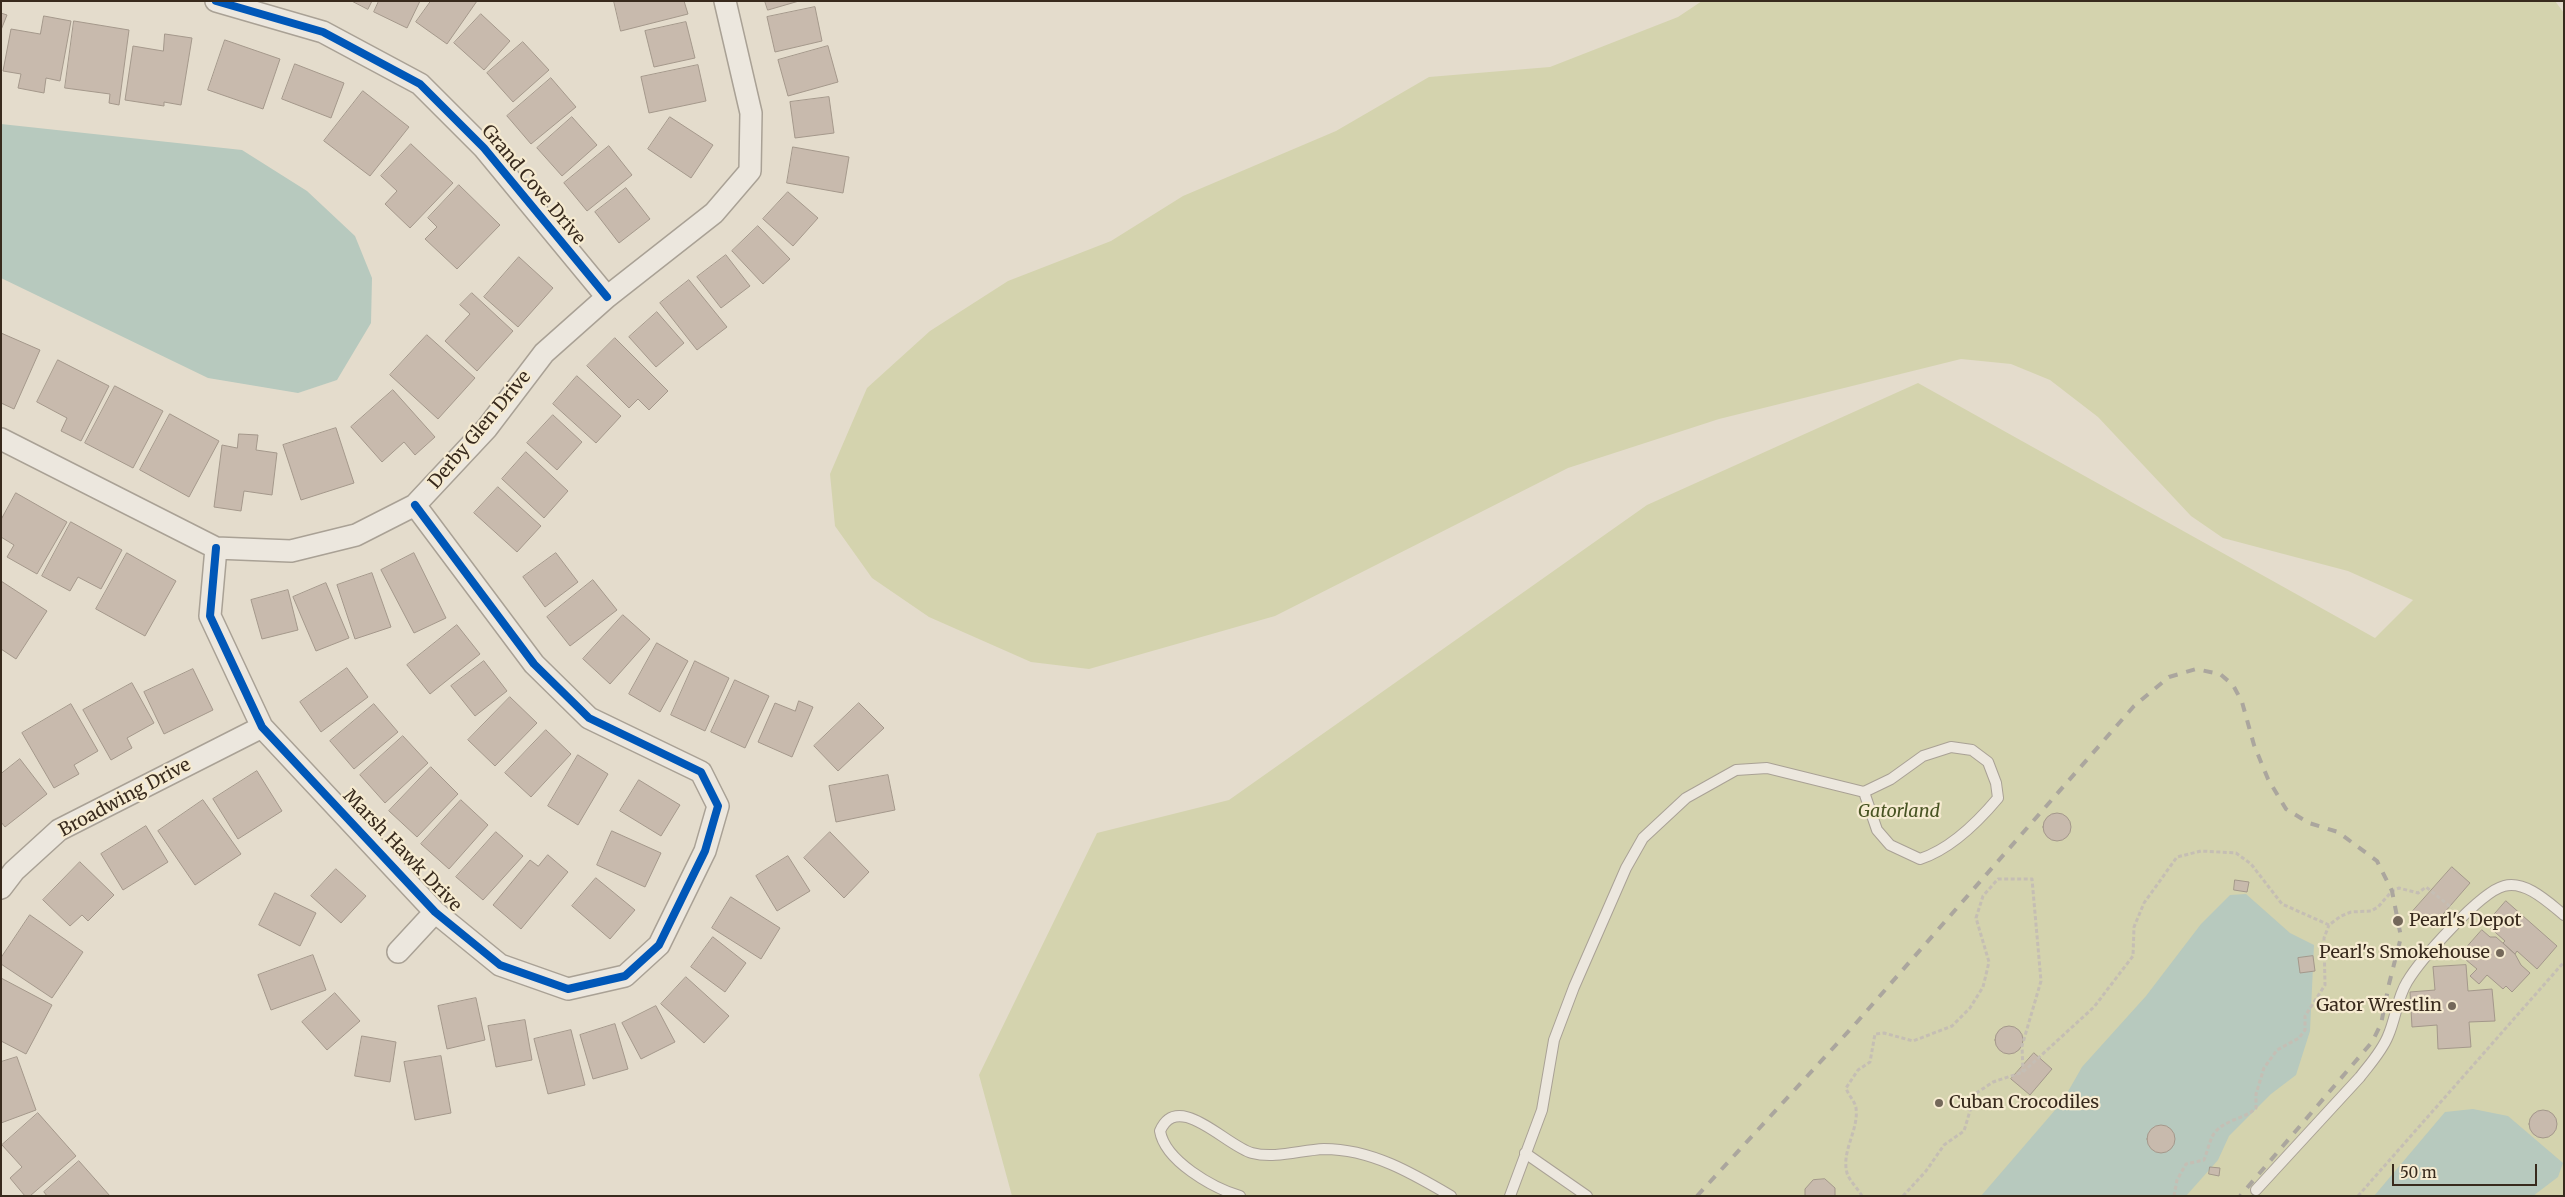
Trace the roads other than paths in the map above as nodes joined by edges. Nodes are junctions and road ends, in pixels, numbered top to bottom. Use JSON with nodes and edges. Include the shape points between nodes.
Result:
{"nodes":[{"id":1,"x":216,"y":1,"type":"edge"},
{"id":2,"x":725,"y":1,"type":"edge"},
{"id":3,"x":607,"y":297,"type":"junction"},
{"id":4,"x":1,"y":439,"type":"edge"},
{"id":5,"x":415,"y":505,"type":"junction"},
{"id":6,"x":216,"y":548,"type":"junction"},
{"id":7,"x":262,"y":727,"type":"junction"},
{"id":8,"x":1864,"y":792,"type":"junction"},
{"id":9,"x":1,"y":888,"type":"edge"},
{"id":10,"x":435,"y":912,"type":"junction"},
{"id":11,"x":2564,"y":915,"type":"edge"},
{"id":12,"x":398,"y":952,"type":"dead end"},
{"id":13,"x":1525,"y":1153,"type":"junction"},
{"id":14,"x":2256,"y":1190,"type":"dead end"},
{"id":15,"x":1240,"y":1196,"type":"edge"},
{"id":16,"x":1451,"y":1196,"type":"edge"},
{"id":17,"x":1510,"y":1196,"type":"edge"},
{"id":18,"x":1587,"y":1196,"type":"edge"}],
"edges":[{"from":1,"to":3,"type":"street","name":"Grand Cove Drive","via":[[323,32],[420,84],[484,148]]},
{"from":2,"to":3,"type":"street","name":"Derby Glen Drive","via":[[751,113],[750,171],[714,213]]},
{"from":3,"to":5,"type":"street","name":"Derby Glen Drive","via":[[544,353],[487,428]]},
{"from":4,"to":6,"type":"street","name":"Derby Glen Drive"},
{"from":5,"to":6,"type":"street","name":"Derby Glen Drive","via":[[356,535],[291,551]]},
{"from":5,"to":10,"type":"street","name":"Marsh Hawk Drive","via":[[534,664],[589,718],[701,772],[718,806],[706,851],[659,945],[625,976],[568,989],[500,965]]},
{"from":6,"to":7,"type":"street","name":"Marsh Hawk Drive","via":[[210,616]]},
{"from":7,"to":9,"type":"street","name":"Broadwing Drive","via":[[59,830],[14,871]]},
{"from":7,"to":10,"type":"street","name":"Marsh Hawk Drive"},
{"from":8,"to":8,"type":"lane","via":[[1891,779],[1923,756],[1951,747],[1972,750],[1988,762],[1998,798],[1938,853],[1920,859],[1890,846],[1877,830]]},
{"from":8,"to":13,"type":"lane","via":[[1767,768],[1736,770],[1686,798],[1643,838],[1626,868],[1554,1040],[1542,1110]]},
{"from":10,"to":12,"type":"street"},
{"from":11,"to":14,"type":"lane","via":[[2543,897],[2505,885],[2461,916],[2407,981],[2388,1036],[2375,1057]]},
{"from":13,"to":17,"type":"lane"},
{"from":13,"to":18,"type":"lane"},
{"from":15,"to":16,"type":"lane","via":[[1214,1187],[1169,1149],[1160,1131],[1168,1119],[1182,1115],[1195,1119],[1239,1149],[1254,1154],[1339,1149],[1367,1154]]}]}
